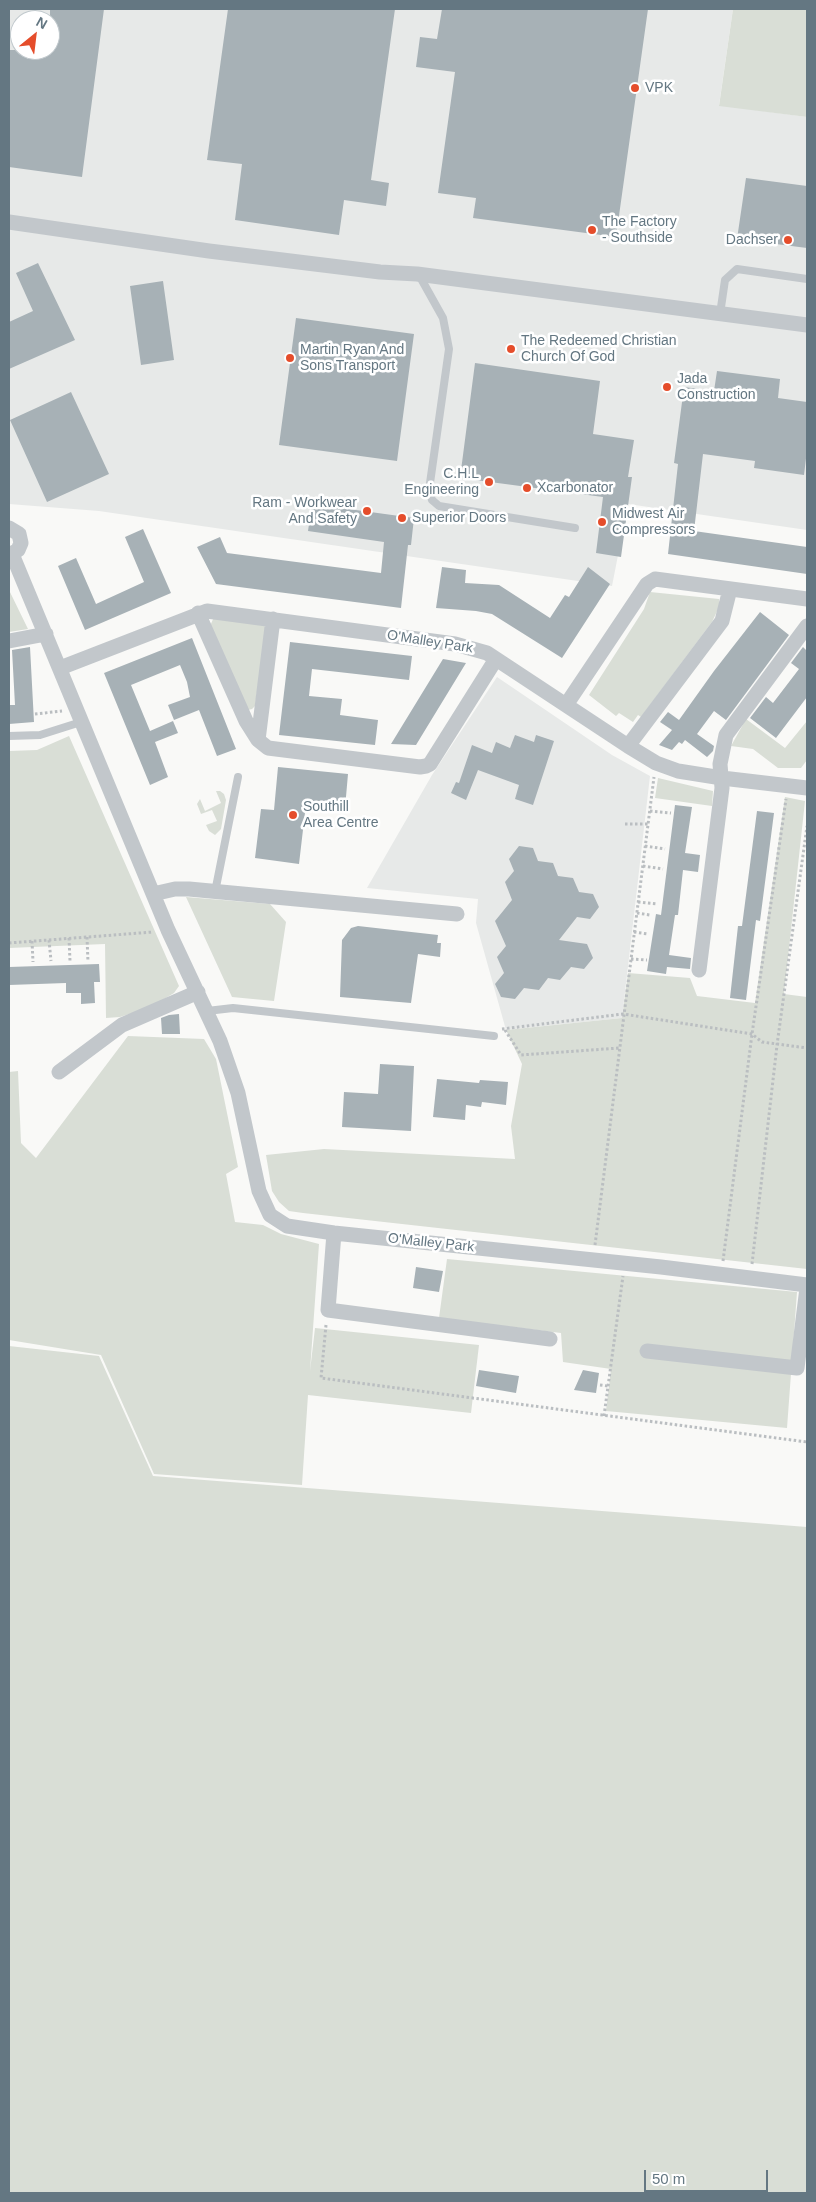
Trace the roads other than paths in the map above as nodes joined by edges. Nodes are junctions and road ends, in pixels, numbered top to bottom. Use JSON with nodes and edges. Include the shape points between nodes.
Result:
{"nodes":[{"id":1,"x":9,"y":222,"type":"edge"},
{"id":2,"x":419,"y":274,"type":"junction"},
{"id":3,"x":807,"y":279,"type":"edge"},
{"id":4,"x":720,"y":314,"type":"junction"},
{"id":5,"x":807,"y":325,"type":"edge"},
{"id":6,"x":9,"y":528,"type":"edge"},
{"id":7,"x":575,"y":528,"type":"dead end"},
{"id":8,"x":10,"y":555,"type":"edge"},
{"id":9,"x":730,"y":589,"type":"junction"},
{"id":10,"x":807,"y":599,"type":"edge"},
{"id":11,"x":198,"y":613,"type":"junction"},
{"id":12,"x":273,"y":619,"type":"junction"},
{"id":13,"x":807,"y":626,"type":"edge"},
{"id":14,"x":46,"y":634,"type":"junction"},
{"id":15,"x":9,"y":641,"type":"edge"},
{"id":16,"x":496,"y":659,"type":"junction"},
{"id":17,"x":60,"y":668,"type":"junction"},
{"id":18,"x":566,"y":706,"type":"junction"},
{"id":19,"x":81,"y":722,"type":"junction"},
{"id":20,"x":9,"y":736,"type":"edge"},
{"id":21,"x":258,"y":740,"type":"junction"},
{"id":22,"x":628,"y":746,"type":"junction"},
{"id":23,"x":238,"y":777,"type":"dead end"},
{"id":24,"x":722,"y":778,"type":"junction"},
{"id":25,"x":807,"y":788,"type":"edge"},
{"id":26,"x":215,"y":892,"type":"junction"},
{"id":27,"x":152,"y":894,"type":"junction"},
{"id":28,"x":457,"y":914,"type":"dead end"},
{"id":29,"x":699,"y":970,"type":"dead end"},
{"id":30,"x":198,"y":992,"type":"junction"},
{"id":31,"x":208,"y":1011,"type":"junction"},
{"id":32,"x":494,"y":1036,"type":"road end"},
{"id":33,"x":59,"y":1072,"type":"dead end"},
{"id":34,"x":334,"y":1232,"type":"junction"},
{"id":35,"x":807,"y":1286,"type":"edge"},
{"id":36,"x":550,"y":1339,"type":"dead end"},
{"id":37,"x":647,"y":1351,"type":"dead end"}],
"edges":[{"from":1,"to":2,"type":"street","via":[[210,251]]},
{"from":2,"to":4,"type":"street"},
{"from":2,"to":7,"type":"lane","via":[[442,318],[449,349],[430,490],[432,500],[439,506]]},
{"from":3,"to":4,"type":"lane","via":[[737,269],[725,280]]},
{"from":4,"to":5,"type":"street"},
{"from":6,"to":8,"type":"street","via":[[21,538],[20,547]]},
{"from":8,"to":14,"type":"street","name":"O'Malley Park"},
{"from":9,"to":10,"type":"street"},
{"from":9,"to":18,"type":"street","via":[[654,579],[647,584]]},
{"from":9,"to":22,"type":"street","via":[[722,621]]},
{"from":11,"to":12,"type":"street","name":"O'Malley Park","via":[[220,611]]},
{"from":11,"to":17,"type":"street","name":"O'Malley Park"},
{"from":11,"to":21,"type":"street","via":[[246,721]]},
{"from":12,"to":16,"type":"street","name":"O'Malley Park","via":[[468,646]]},
{"from":12,"to":21,"type":"street"},
{"from":13,"to":24,"type":"street","via":[[730,727],[720,764]]},
{"from":14,"to":15,"type":"street"},
{"from":14,"to":17,"type":"street","name":"O'Malley Park"},
{"from":16,"to":18,"type":"street","name":"O'Malley Park"},
{"from":16,"to":21,"type":"street","via":[[426,766],[268,748]]},
{"from":17,"to":19,"type":"street","name":"O'Malley Park"},
{"from":18,"to":22,"type":"street","name":"O'Malley Park"},
{"from":19,"to":20,"type":"lane","via":[[40,735]]},
{"from":19,"to":27,"type":"street","name":"O'Malley Park"},
{"from":22,"to":24,"type":"street","name":"O'Malley Park","via":[[678,771]]},
{"from":23,"to":26,"type":"lane"},
{"from":24,"to":25,"type":"street","name":"O'Malley Park"},
{"from":24,"to":29,"type":"street"},
{"from":26,"to":27,"type":"street","via":[[181,888]]},
{"from":26,"to":28,"type":"street"},
{"from":27,"to":30,"type":"street","name":"O'Malley Park"},
{"from":30,"to":31,"type":"street","name":"O'Malley Park"},
{"from":30,"to":33,"type":"street","via":[[122,1025]]},
{"from":31,"to":32,"type":"lane","via":[[233,1008]]},
{"from":31,"to":34,"type":"street","name":"O'Malley Park","via":[[238,1094],[248,1149],[264,1204],[270,1214],[287,1226]]},
{"from":34,"to":35,"type":"street","name":"O'Malley Park"},
{"from":34,"to":36,"type":"street","via":[[328,1310]]},
{"from":35,"to":37,"type":"street","via":[[797,1368]]}]}
